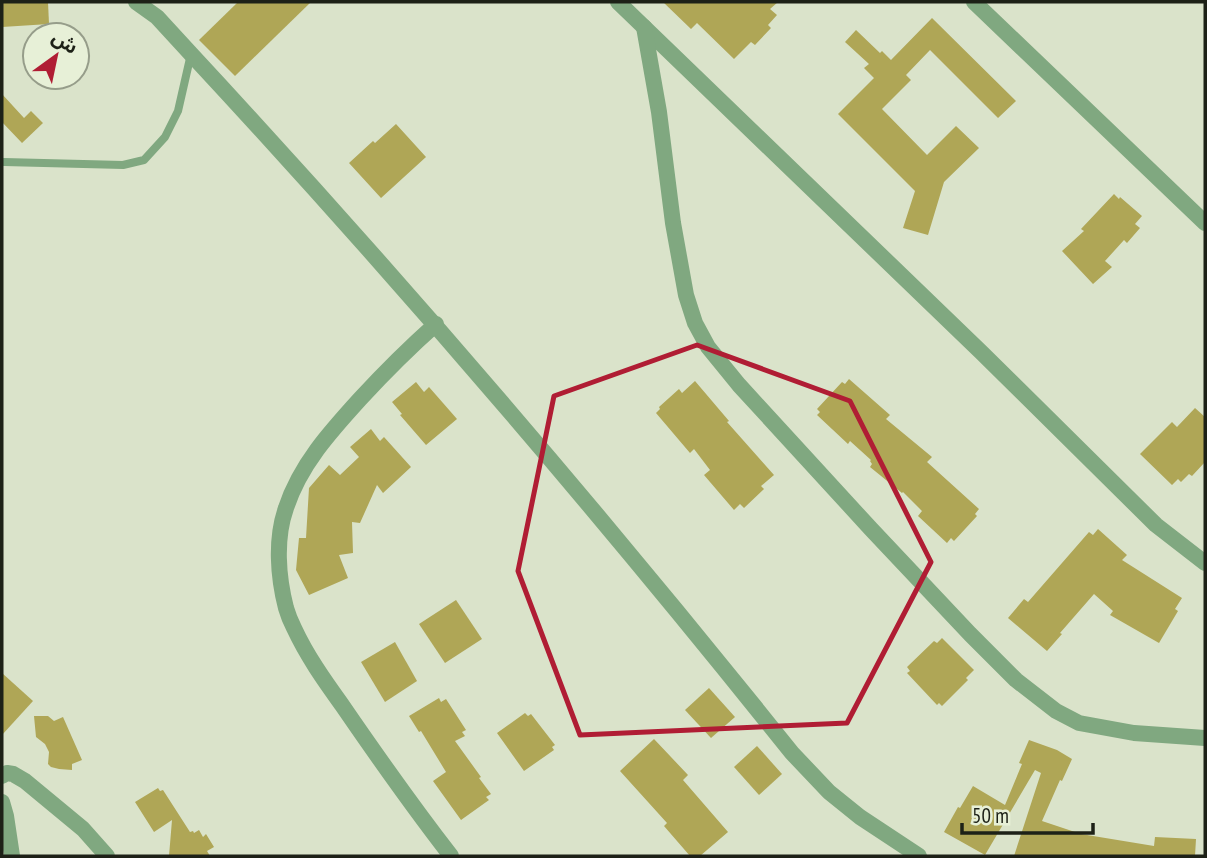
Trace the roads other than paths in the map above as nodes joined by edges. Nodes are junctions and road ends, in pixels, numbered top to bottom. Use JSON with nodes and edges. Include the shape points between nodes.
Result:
{"nodes":[{"id":1,"x":136,"y":2,"type":"edge"},
{"id":2,"x":618,"y":2,"type":"edge"},
{"id":3,"x":974,"y":2,"type":"edge"},
{"id":4,"x":644,"y":27,"type":"junction"},
{"id":5,"x":191,"y":54,"type":"junction"},
{"id":6,"x":5,"y":162,"type":"dead end"},
{"id":7,"x":1205,"y":223,"type":"edge"},
{"id":8,"x":436,"y":324,"type":"junction"},
{"id":9,"x":1205,"y":563,"type":"edge"},
{"id":10,"x":1205,"y":738,"type":"edge"},
{"id":11,"x":2,"y":776,"type":"edge"},
{"id":12,"x":2,"y":802,"type":"edge"},
{"id":13,"x":12,"y":856,"type":"edge"},
{"id":14,"x":107,"y":856,"type":"edge"},
{"id":15,"x":451,"y":856,"type":"edge"},
{"id":16,"x":919,"y":856,"type":"edge"}],
"edges":[{"from":1,"to":5,"type":"street","via":[[157,17]]},
{"from":2,"to":4,"type":"street"},
{"from":3,"to":7,"type":"street"},
{"from":4,"to":9,"type":"street","via":[[1156,525]]},
{"from":4,"to":10,"type":"street","via":[[686,295],[708,347],[871,529],[1016,680],[1079,723]]},
{"from":5,"to":6,"type":"lane","via":[[178,111],[165,137],[144,160],[124,165]]},
{"from":5,"to":8,"type":"street"},
{"from":8,"to":15,"type":"street","via":[[358,401],[307,463],[285,510],[279,539],[286,610],[307,654]]},
{"from":8,"to":16,"type":"street","via":[[792,753],[829,792]]},
{"from":11,"to":14,"type":"street","via":[[13,774],[25,781],[83,829]]},
{"from":12,"to":13,"type":"street"}]}
